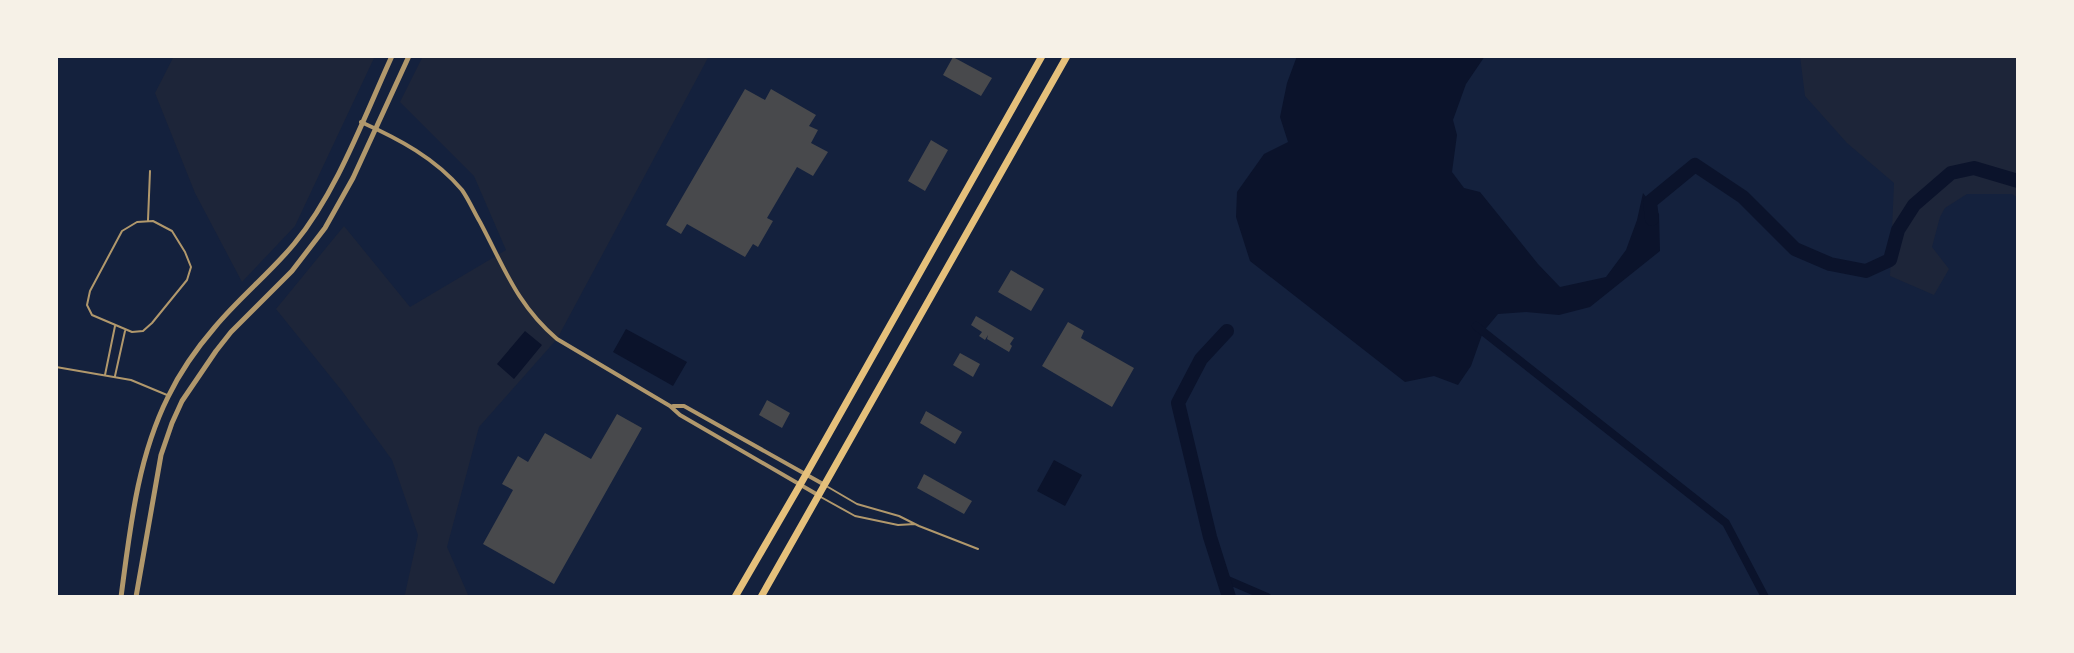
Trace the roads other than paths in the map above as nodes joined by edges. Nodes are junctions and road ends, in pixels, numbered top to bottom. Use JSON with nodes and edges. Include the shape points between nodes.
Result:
{"nodes":[{"id":1,"x":392,"y":56,"type":"edge"},
{"id":2,"x":409,"y":56,"type":"edge"},
{"id":3,"x":1042,"y":56,"type":"edge"},
{"id":4,"x":1067,"y":56,"type":"edge"},
{"id":5,"x":361,"y":122,"type":"junction"},
{"id":6,"x":376,"y":129,"type":"junction"},
{"id":7,"x":150,"y":171,"type":"dead end"},
{"id":8,"x":148,"y":221,"type":"junction"},
{"id":9,"x":115,"y":325,"type":"junction"},
{"id":10,"x":125,"y":329,"type":"junction"},
{"id":11,"x":56,"y":367,"type":"edge"},
{"id":12,"x":105,"y":375,"type":"junction"},
{"id":13,"x":115,"y":377,"type":"junction"},
{"id":14,"x":168,"y":396,"type":"junction"},
{"id":15,"x":182,"y":401,"type":"junction"},
{"id":16,"x":670,"y":406,"type":"junction"},
{"id":17,"x":806,"y":474,"type":"junction"},
{"id":18,"x":800,"y":485,"type":"junction"},
{"id":19,"x":824,"y":485,"type":"junction"},
{"id":20,"x":818,"y":495,"type":"junction"},
{"id":21,"x":916,"y":524,"type":"junction"},
{"id":22,"x":978,"y":549,"type":"dead end"},
{"id":23,"x":121,"y":597,"type":"edge"},
{"id":24,"x":136,"y":597,"type":"edge"},
{"id":25,"x":735,"y":597,"type":"edge"},
{"id":26,"x":761,"y":597,"type":"edge"}],
"edges":[{"from":1,"to":5,"type":"street"},
{"from":2,"to":6,"type":"street"},
{"from":3,"to":17,"type":"main road"},
{"from":4,"to":19,"type":"main road"},
{"from":5,"to":6,"type":"street"},
{"from":5,"to":14,"type":"street","via":[[312,219],[216,325]]},
{"from":6,"to":15,"type":"street","via":[[325,228],[216,351]]},
{"from":6,"to":16,"type":"street","via":[[448,174],[464,193],[526,308],[545,328]]},
{"from":7,"to":8,"type":"lane"},
{"from":8,"to":9,"type":"lane","via":[[122,231],[90,291],[87,305],[92,315]]},
{"from":8,"to":10,"type":"lane","via":[[172,231],[191,267],[187,280],[152,323],[143,331]]},
{"from":9,"to":10,"type":"lane"},
{"from":9,"to":12,"type":"lane"},
{"from":10,"to":13,"type":"lane"},
{"from":11,"to":12,"type":"lane"},
{"from":12,"to":13,"type":"lane"},
{"from":13,"to":14,"type":"lane"},
{"from":14,"to":15,"type":"street"},
{"from":14,"to":23,"type":"street","via":[[142,468]]},
{"from":15,"to":24,"type":"street","via":[[161,455]]},
{"from":16,"to":17,"type":"street","via":[[684,406]]},
{"from":16,"to":18,"type":"street"},
{"from":17,"to":18,"type":"main road"},
{"from":17,"to":19,"type":"street"},
{"from":18,"to":20,"type":"street"},
{"from":18,"to":25,"type":"main road"},
{"from":19,"to":20,"type":"main road"},
{"from":19,"to":21,"type":"lane","via":[[857,504]]},
{"from":20,"to":21,"type":"lane","via":[[855,516]]},
{"from":20,"to":26,"type":"main road"},
{"from":21,"to":22,"type":"lane"}]}
